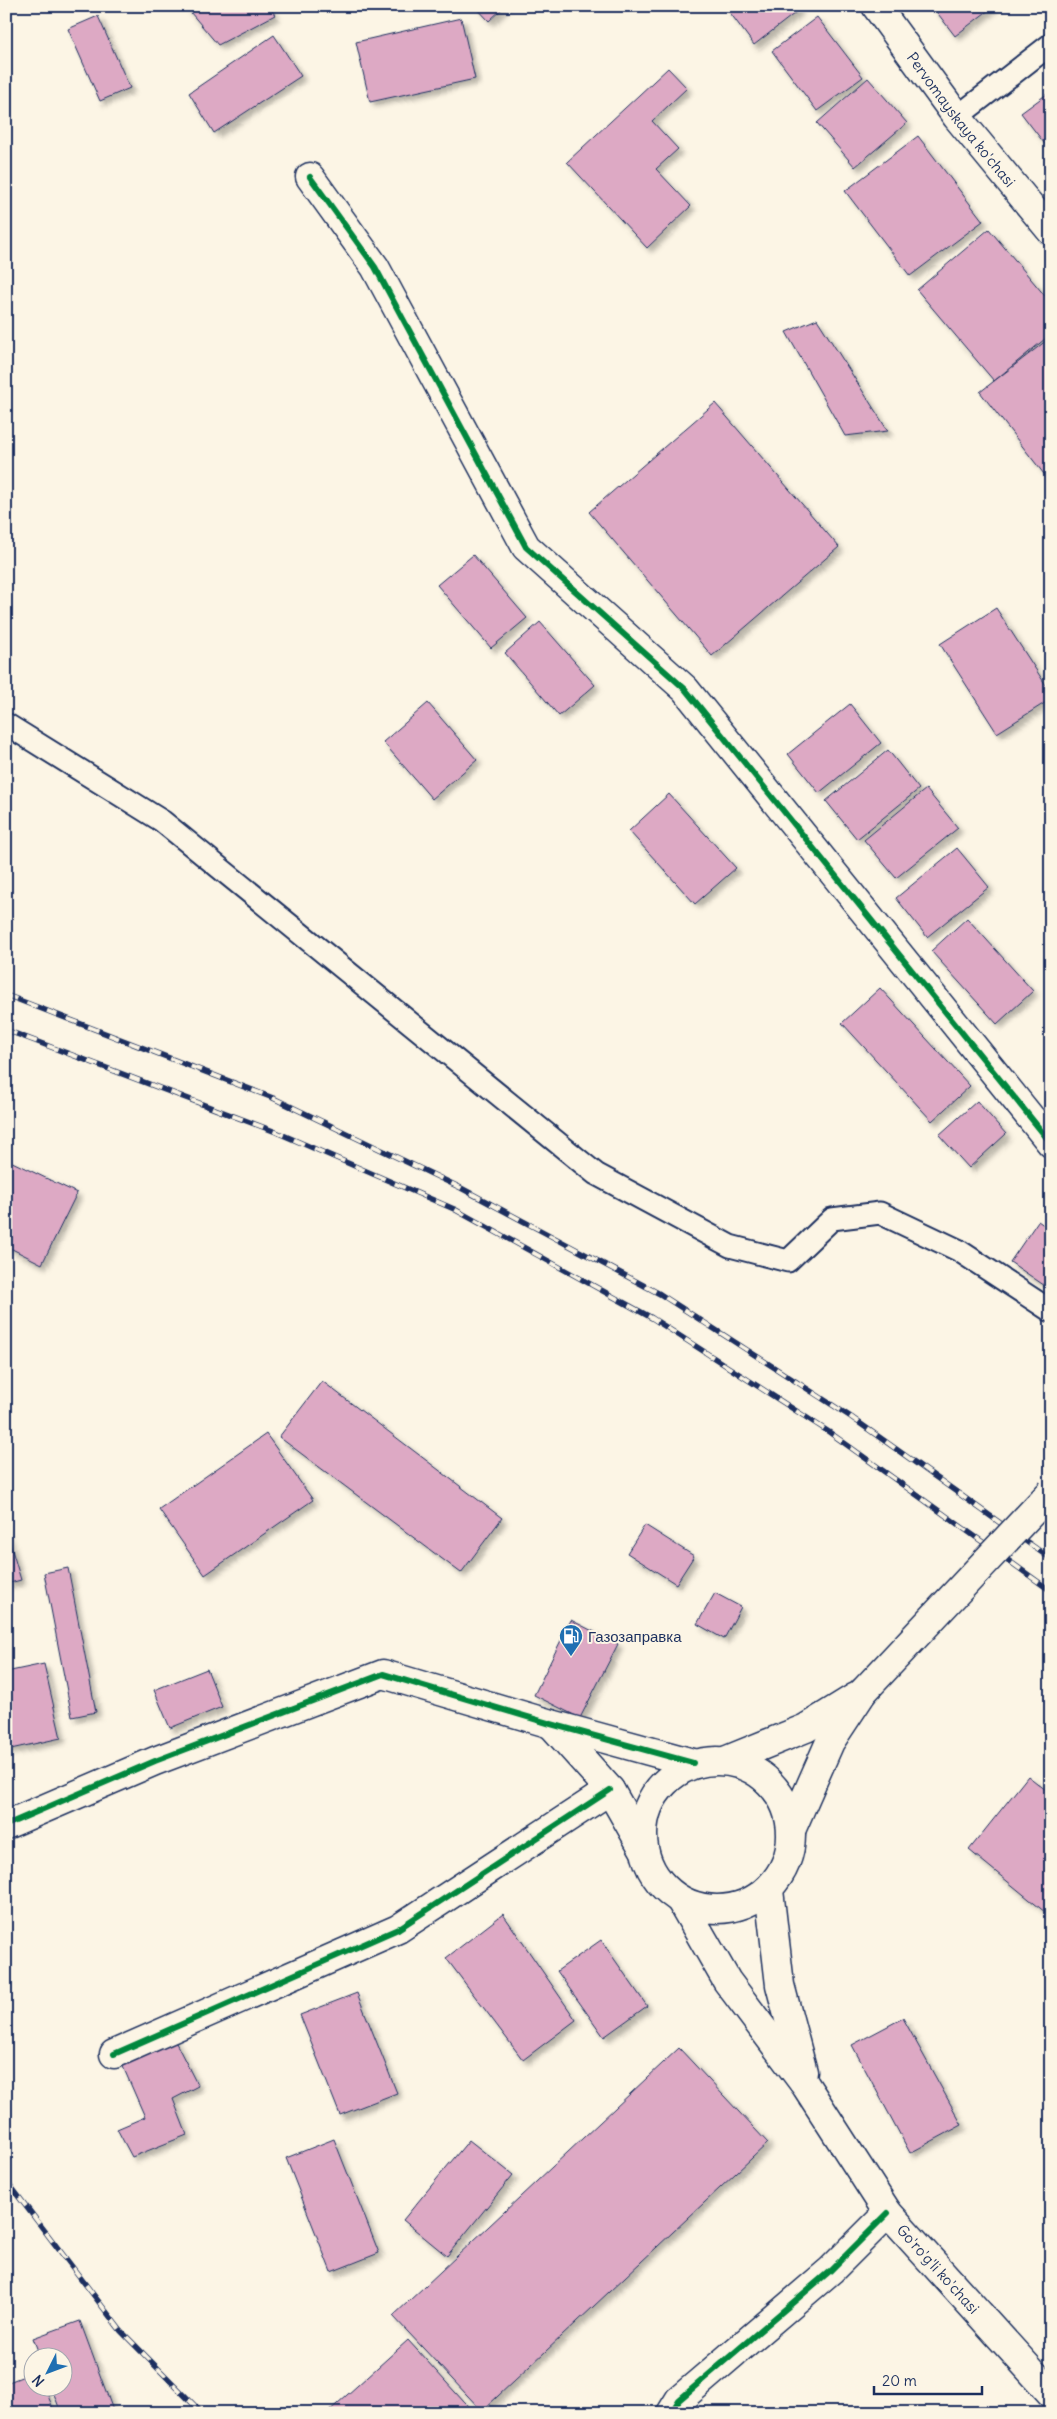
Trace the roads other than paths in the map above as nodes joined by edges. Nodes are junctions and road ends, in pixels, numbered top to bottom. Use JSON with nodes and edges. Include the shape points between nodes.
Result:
{"nodes":[{"id":1,"x":876,"y":6,"type":"edge"},
{"id":2,"x":1051,"y":44,"type":"edge"},
{"id":3,"x":957,"y":117,"type":"junction"},
{"id":4,"x":310,"y":177,"type":"dead end"},
{"id":5,"x":1051,"y":231,"type":"edge"},
{"id":6,"x":6,"y":724,"type":"edge"},
{"id":7,"x":1051,"y":1143,"type":"edge"},
{"id":8,"x":1051,"y":1311,"type":"edge"},
{"id":9,"x":1051,"y":1492,"type":"edge"},
{"id":10,"x":863,"y":1692,"type":"junction"},
{"id":11,"x":551,"y":1724,"type":"junction"},
{"id":12,"x":727,"y":1760,"type":"junction"},
{"id":13,"x":693,"y":1763,"type":"junction"},
{"id":14,"x":610,"y":1790,"type":"junction"},
{"id":15,"x":6,"y":1825,"type":"edge"},
{"id":16,"x":792,"y":1828,"type":"junction"},
{"id":17,"x":643,"y":1848,"type":"junction"},
{"id":18,"x":769,"y":1890,"type":"junction"},
{"id":19,"x":681,"y":1901,"type":"junction"},
{"id":20,"x":114,"y":2054,"type":"dead end"},
{"id":21,"x":806,"y":2086,"type":"junction"},
{"id":22,"x":888,"y":2213,"type":"junction"},
{"id":23,"x":1051,"y":2393,"type":"edge"},
{"id":24,"x":671,"y":2413,"type":"edge"}],
"edges":[{"from":1,"to":3,"type":"street","name":"Pervomayskaya ko'chasi"},
{"from":2,"to":3,"type":"lane"},
{"from":3,"to":5,"type":"street","name":"Pervomayskaya ko'chasi"},
{"from":4,"to":7,"type":"street","via":[[375,267],[526,547],[685,689]]},
{"from":6,"to":8,"type":"lane","via":[[162,820],[596,1174],[730,1246],[788,1261],[832,1220],[880,1213],[958,1250]]},
{"from":9,"to":10,"type":"street","bridge":true},
{"from":10,"to":12,"type":"street","via":[[806,1728]]},
{"from":10,"to":16,"type":"street","via":[[830,1742]]},
{"from":11,"to":13,"type":"street"},
{"from":11,"to":14,"type":"street"},
{"from":11,"to":15,"type":"street","via":[[383,1674],[154,1761]]},
{"from":12,"to":13,"type":"street"},
{"from":12,"to":16,"type":"street","via":[[758,1772],[782,1796]]},
{"from":13,"to":17,"type":"street","via":[[664,1781],[645,1812]]},
{"from":14,"to":17,"type":"street"},
{"from":14,"to":20,"type":"street","via":[[398,1929]]},
{"from":16,"to":18,"type":"street","via":[[788,1862]]},
{"from":17,"to":19,"type":"street","via":[[658,1881]]},
{"from":18,"to":19,"type":"street","via":[[742,1906],[712,1910]]},
{"from":18,"to":21,"type":"street","name":"Go'ro'g'li ko'chasi","via":[[780,1986]]},
{"from":19,"to":21,"type":"street","name":"Go'ro'g'li ko'chasi","via":[[728,1981]]},
{"from":21,"to":22,"type":"street","name":"Go'ro'g'li ko'chasi"},
{"from":22,"to":23,"type":"street","name":"Go'ro'g'li ko'chasi"},
{"from":22,"to":24,"type":"street","via":[[831,2270],[679,2400]]}]}
